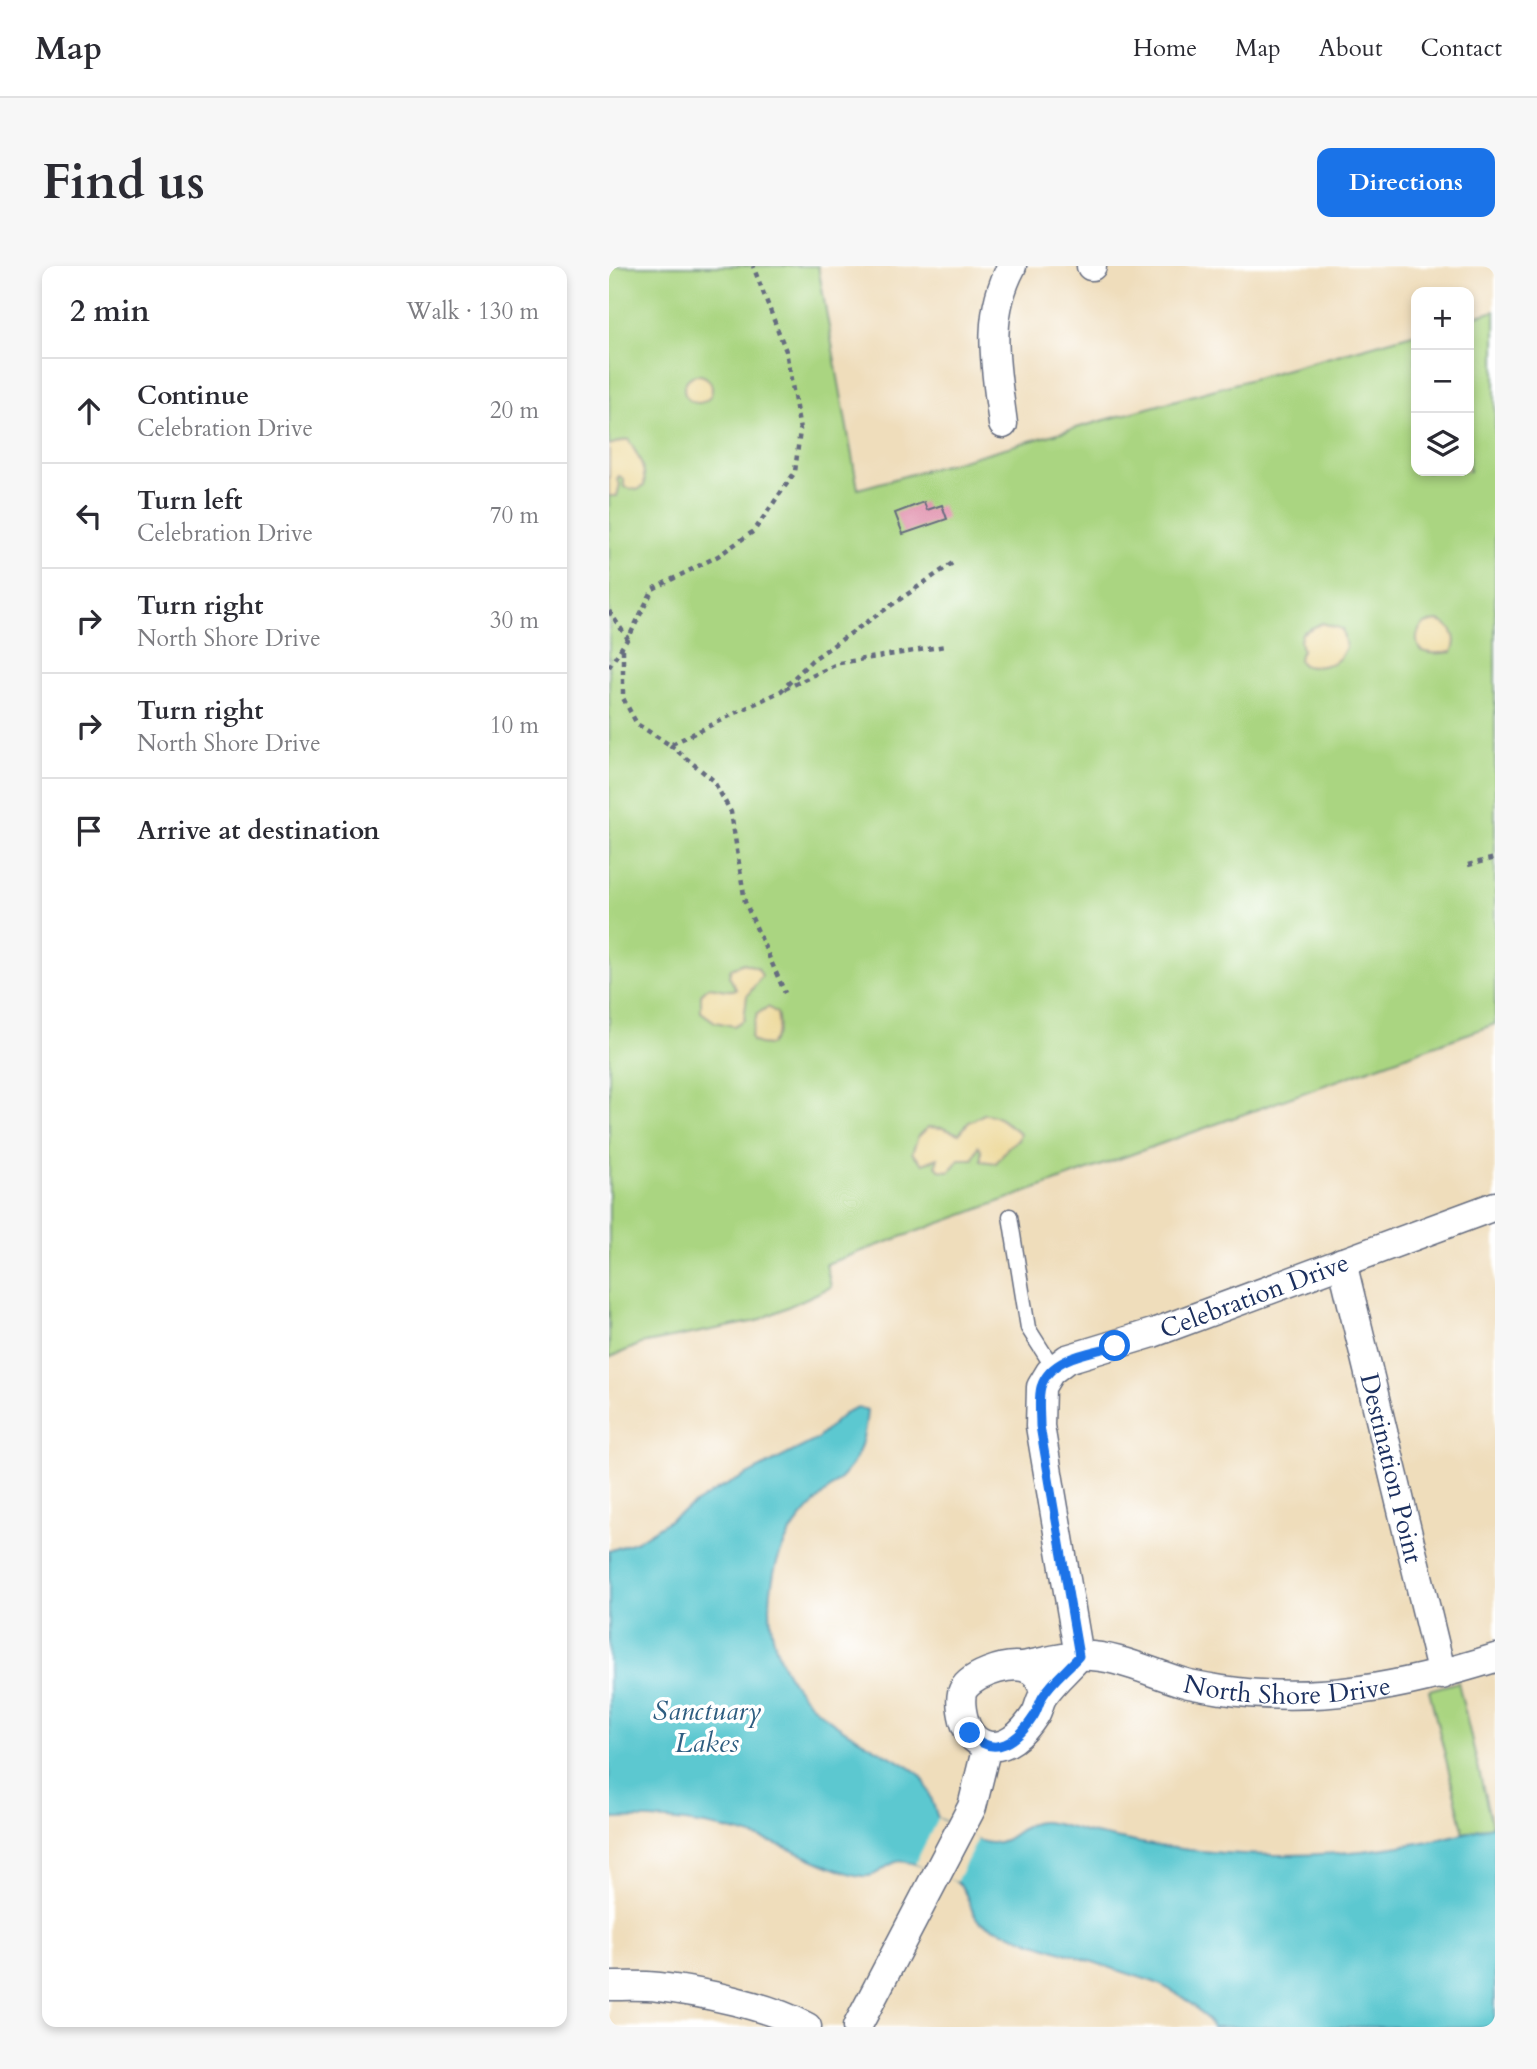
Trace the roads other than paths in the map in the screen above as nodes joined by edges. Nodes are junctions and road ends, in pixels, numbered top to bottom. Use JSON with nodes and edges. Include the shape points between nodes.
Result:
{"nodes":[{"id":1,"x":1012,"y":266,"type":"edge"},
{"id":2,"x":1003,"y":424,"type":"dead end"},
{"id":3,"x":1495,"y":1206,"type":"edge"},
{"id":4,"x":1010,"y":1216,"type":"dead end"},
{"id":5,"x":1342,"y":1262,"type":"junction"},
{"id":6,"x":1054,"y":1369,"type":"junction"},
{"id":7,"x":1079,"y":1656,"type":"junction"},
{"id":8,"x":1495,"y":1658,"type":"edge"},
{"id":9,"x":1022,"y":1666,"type":"junction"},
{"id":10,"x":1442,"y":1675,"type":"junction"},
{"id":11,"x":1044,"y":1694,"type":"junction"},
{"id":12,"x":987,"y":1746,"type":"junction"},
{"id":13,"x":609,"y":1986,"type":"edge"},
{"id":14,"x":807,"y":2027,"type":"edge"},
{"id":15,"x":857,"y":2027,"type":"edge"}],
"edges":[{"from":1,"to":2,"type":"street","via":[[1002,285],[992,341]]},
{"from":3,"to":5,"type":"street","name":"Celebration Drive"},
{"from":4,"to":6,"type":"lane","via":[[1028,1328]]},
{"from":5,"to":6,"type":"street","name":"Celebration Drive","via":[[1153,1333],[1067,1359]]},
{"from":5,"to":10,"type":"street","name":"Destination Point"},
{"from":6,"to":7,"type":"street","via":[[1041,1387],[1040,1426]]},
{"from":7,"to":9,"type":"street","name":"North Shore Drive"},
{"from":7,"to":10,"type":"street","name":"North Shore Drive","via":[[1110,1659],[1185,1683],[1283,1695],[1385,1688]]},
{"from":7,"to":11,"type":"street"},
{"from":8,"to":10,"type":"street","name":"North Shore Drive"},
{"from":9,"to":11,"type":"street","via":[[1042,1681]]},
{"from":9,"to":12,"type":"street","name":"North Shore Drive","via":[[973,1678],[962,1692],[965,1724],[978,1742]]},
{"from":11,"to":12,"type":"street","via":[[1037,1713],[1016,1738]]},
{"from":12,"to":15,"type":"street","via":[[972,1807]]},
{"from":13,"to":14,"type":"street","via":[[658,1987],[735,2001]]}]}
